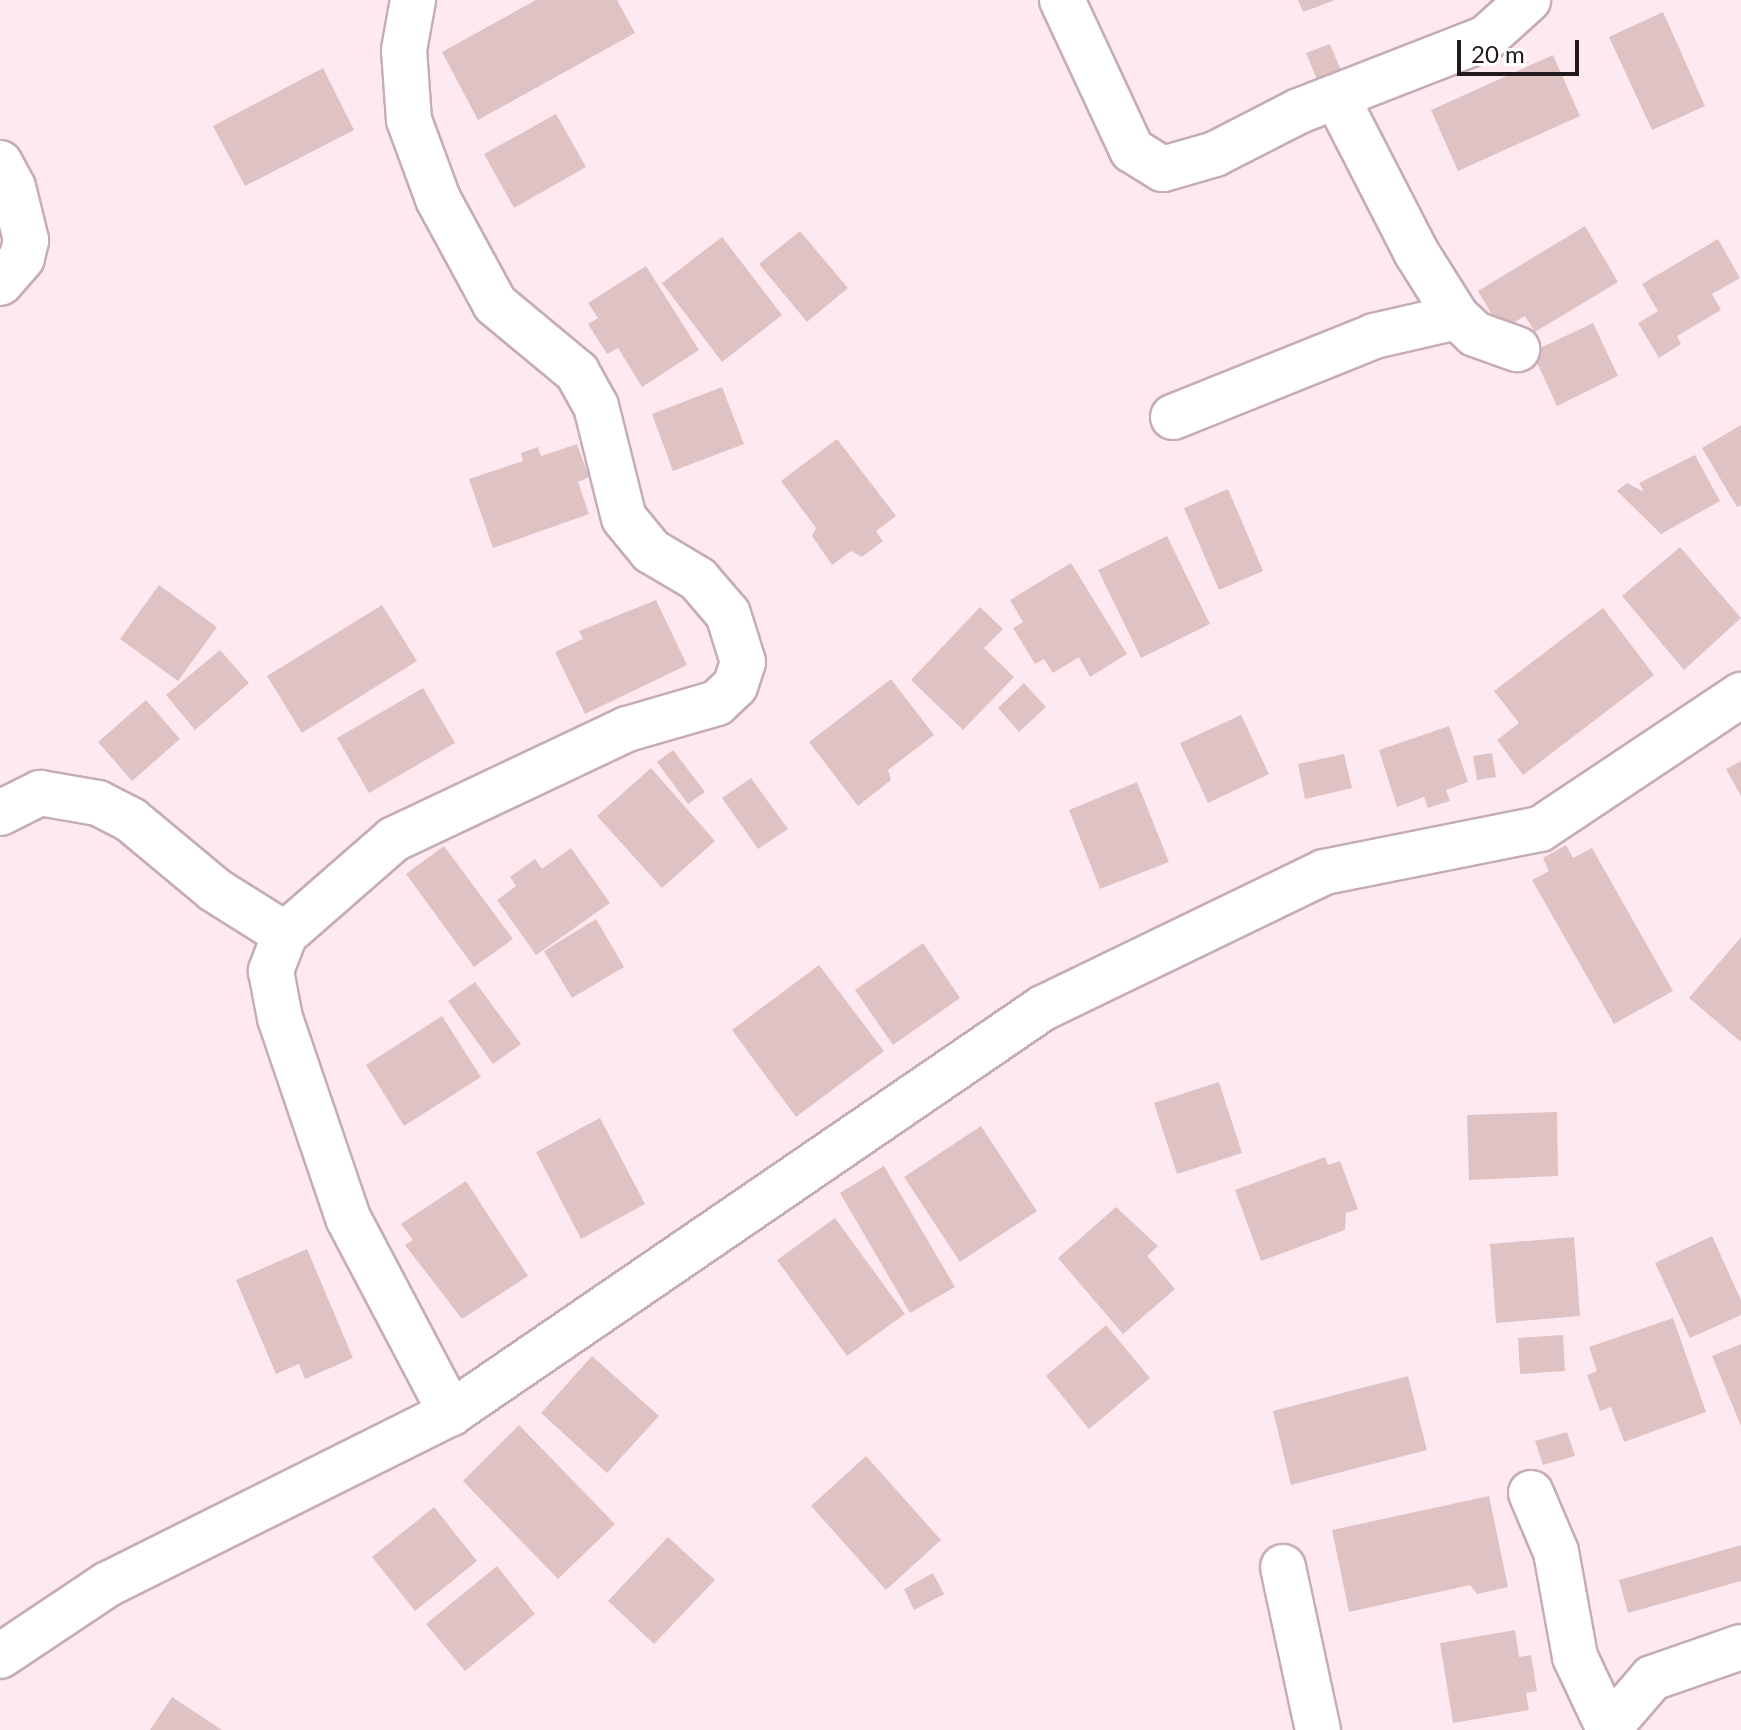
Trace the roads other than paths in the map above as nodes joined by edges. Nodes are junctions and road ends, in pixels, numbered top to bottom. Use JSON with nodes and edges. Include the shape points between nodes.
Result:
{"nodes":[{"id":1,"x":413,"y":0,"type":"edge"},
{"id":2,"x":1062,"y":0,"type":"edge"},
{"id":3,"x":1528,"y":0,"type":"edge"},
{"id":4,"x":1338,"y":100,"type":"junction"},
{"id":5,"x":0,"y":163,"type":"edge"},
{"id":6,"x":0,"y":283,"type":"edge"},
{"id":7,"x":1457,"y":317,"type":"junction"},
{"id":8,"x":1517,"y":349,"type":"dead end"},
{"id":9,"x":1173,"y":417,"type":"dead end"},
{"id":10,"x":1741,"y":695,"type":"edge"},
{"id":11,"x":0,"y":813,"type":"edge"},
{"id":12,"x":285,"y":934,"type":"junction"},
{"id":13,"x":451,"y":1413,"type":"junction"},
{"id":14,"x":1531,"y":1493,"type":"dead end"},
{"id":15,"x":1283,"y":1567,"type":"dead end"},
{"id":16,"x":1741,"y":1647,"type":"edge"},
{"id":17,"x":0,"y":1656,"type":"edge"},
{"id":18,"x":1607,"y":1729,"type":"edge"},
{"id":19,"x":1318,"y":1730,"type":"edge"}],
"edges":[{"from":1,"to":12,"type":"street","via":[[404,50],[409,120],[438,199],[495,304],[577,372],[596,406],[624,518],[651,551],[698,579],[728,614],[743,662],[735,686],[717,703],[627,729],[394,839]]},
{"from":2,"to":4,"type":"street","via":[[1132,150],[1163,169],[1215,154],[1299,111]]},
{"from":3,"to":4,"type":"street","via":[[1486,38],[1411,63]]},
{"from":4,"to":7,"type":"street"},
{"from":5,"to":6,"type":"street","via":[[13,187],[26,240],[22,258]]},
{"from":7,"to":8,"type":"street","via":[[1475,334]]},
{"from":7,"to":9,"type":"street","via":[[1374,336]]},
{"from":10,"to":13,"type":"street","via":[[1540,829],[1324,872],[1043,1008]]},
{"from":11,"to":12,"type":"street","via":[[40,793],[98,803],[131,820],[215,890]]},
{"from":12,"to":13,"type":"street","via":[[271,971],[280,1018],[348,1218]]},
{"from":13,"to":17,"type":"street","via":[[108,1584]]},
{"from":14,"to":18,"type":"street","via":[[1556,1552],[1575,1657]]},
{"from":15,"to":19,"type":"street"},
{"from":16,"to":18,"type":"street","via":[[1652,1678]]}]}
